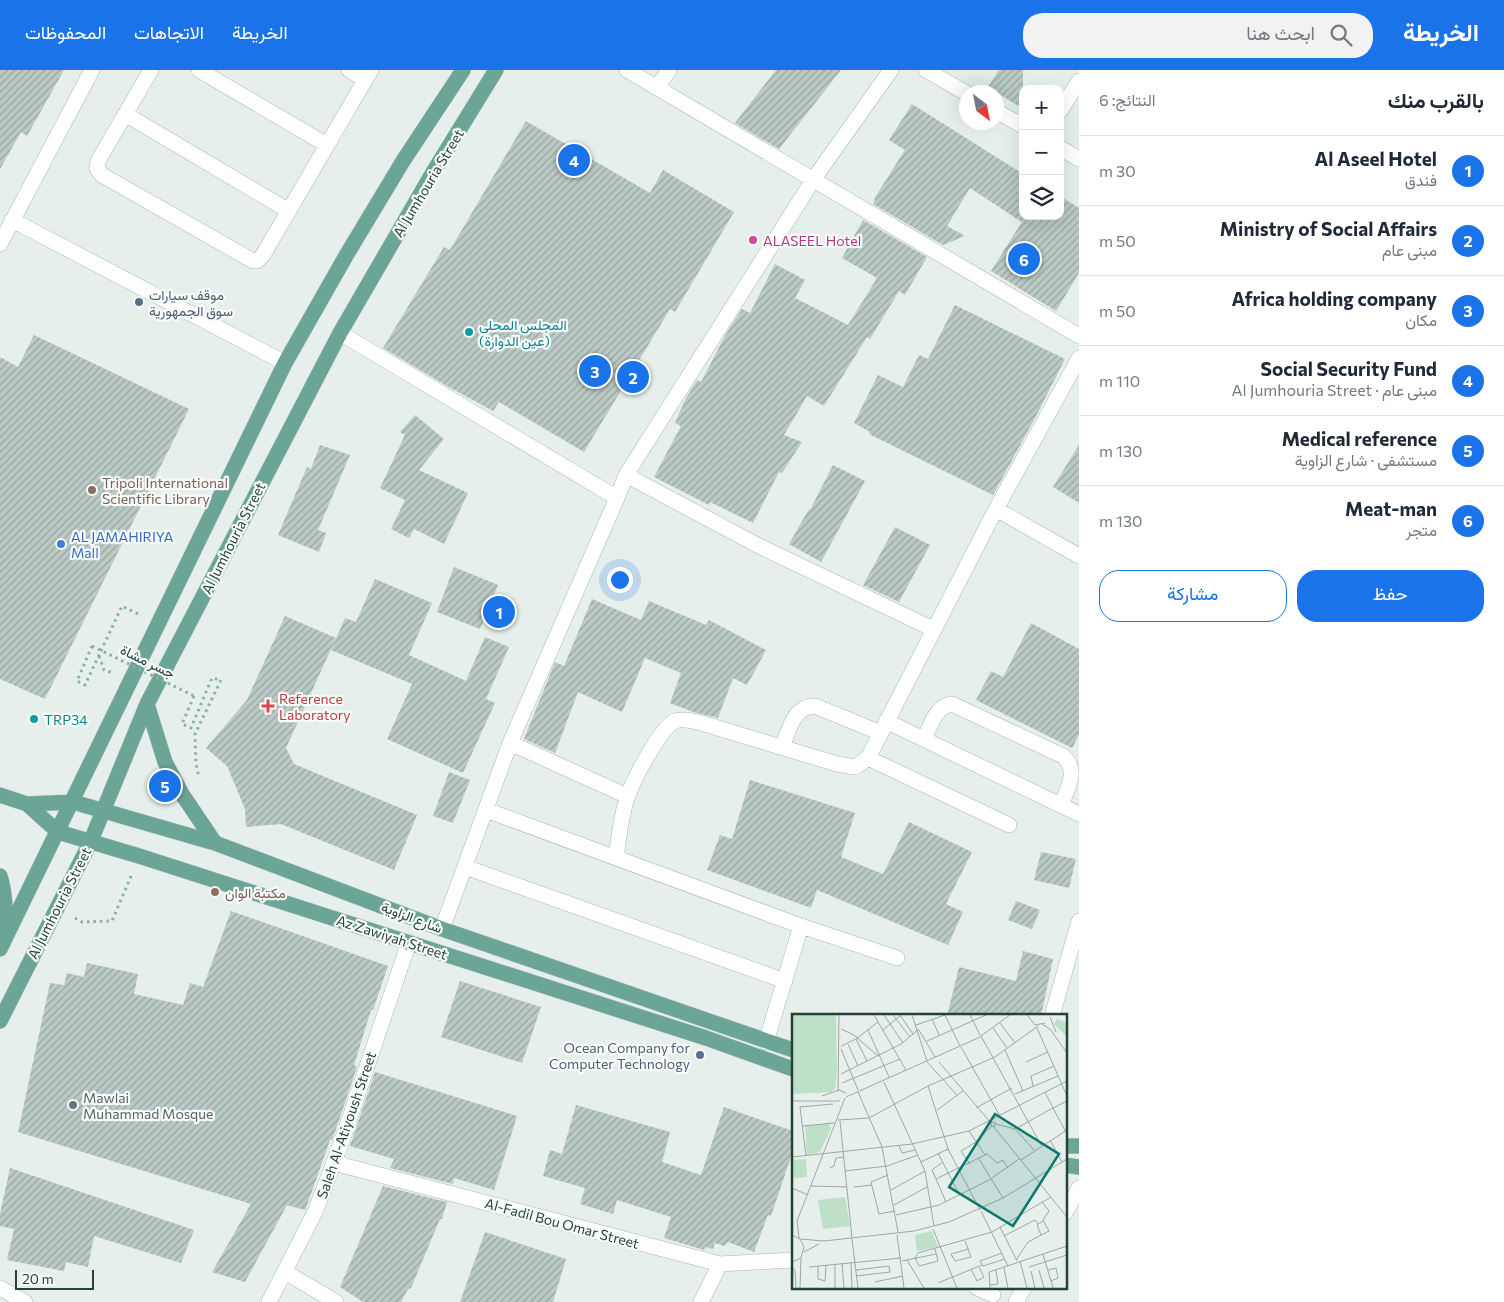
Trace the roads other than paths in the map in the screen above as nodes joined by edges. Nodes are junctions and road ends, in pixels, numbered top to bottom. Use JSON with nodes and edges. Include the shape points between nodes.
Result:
{"nodes":[{"id":1,"x":92,"y":70,"type":"edge"},
{"id":2,"x":151,"y":70,"type":"edge"},
{"id":3,"x":198,"y":70,"type":"edge"},
{"id":4,"x":348,"y":70,"type":"edge"},
{"id":5,"x":463,"y":70,"type":"edge"},
{"id":6,"x":496,"y":70,"type":"edge"},
{"id":7,"x":626,"y":70,"type":"edge"},
{"id":8,"x":669,"y":70,"type":"edge"},
{"id":9,"x":891,"y":70,"type":"edge"},
{"id":10,"x":926,"y":70,"type":"edge"},
{"id":11,"x":368,"y":75,"type":"edge"},
{"id":12,"x":1079,"y":81,"type":"edge"},
{"id":13,"x":657,"y":88,"type":"junction"},
{"id":14,"x":959,"y":90,"type":"edge"},
{"id":15,"x":1064,"y":105,"type":"edge"},
{"id":16,"x":125,"y":114,"type":"junction"},
{"id":17,"x":1004,"y":115,"type":"edge"},
{"id":18,"x":1019,"y":124,"type":"edge"},
{"id":19,"x":327,"y":145,"type":"junction"},
{"id":20,"x":1064,"y":150,"type":"edge"},
{"id":21,"x":1079,"y":159,"type":"edge"},
{"id":22,"x":813,"y":180,"type":"junction"},
{"id":23,"x":289,"y":211,"type":"junction"},
{"id":24,"x":12,"y":220,"type":"junction"},
{"id":25,"x":0,"y":244,"type":"edge"},
{"id":26,"x":340,"y":333,"type":"junction"},
{"id":27,"x":1079,"y":336,"type":"edge"},
{"id":28,"x":1079,"y":358,"type":"edge"},
{"id":29,"x":284,"y":362,"type":"junction"},
{"id":30,"x":626,"y":475,"type":"junction"},
{"id":31,"x":617,"y":498,"type":"junction"},
{"id":32,"x":996,"y":509,"type":"junction"},
{"id":33,"x":1079,"y":556,"type":"edge"},
{"id":34,"x":933,"y":629,"type":"junction"},
{"id":35,"x":147,"y":704,"type":"junction"},
{"id":36,"x":884,"y":727,"type":"junction"},
{"id":37,"x":924,"y":740,"type":"junction"},
{"id":38,"x":510,"y":743,"type":"junction"},
{"id":39,"x":782,"y":747,"type":"junction"},
{"id":40,"x":868,"y":758,"type":"junction"},
{"id":41,"x":0,"y":794,"type":"edge"},
{"id":42,"x":627,"y":796,"type":"junction"},
{"id":43,"x":73,"y":802,"type":"junction"},
{"id":44,"x":27,"y":804,"type":"junction"},
{"id":45,"x":1060,"y":805,"type":"junction"},
{"id":46,"x":103,"y":810,"type":"junction"},
{"id":47,"x":486,"y":810,"type":"junction"},
{"id":48,"x":1079,"y":814,"type":"edge"},
{"id":49,"x":1010,"y":825,"type":"dead end"},
{"id":50,"x":58,"y":832,"type":"junction"},
{"id":51,"x":90,"y":843,"type":"junction"},
{"id":52,"x":215,"y":843,"type":"junction"},
{"id":53,"x":616,"y":857,"type":"junction"},
{"id":54,"x":465,"y":867,"type":"junction"},
{"id":55,"x":0,"y":876,"type":"edge"},
{"id":56,"x":1079,"y":921,"type":"edge"},
{"id":57,"x":801,"y":926,"type":"junction"},
{"id":58,"x":442,"y":929,"type":"junction"},
{"id":59,"x":408,"y":942,"type":"junction"},
{"id":60,"x":0,"y":947,"type":"edge"},
{"id":61,"x":896,"y":958,"type":"dead end"},
{"id":62,"x":785,"y":982,"type":"junction"},
{"id":63,"x":1053,"y":1014,"type":"edge"},
{"id":64,"x":0,"y":1021,"type":"edge"},
{"id":65,"x":766,"y":1042,"type":"junction"},
{"id":66,"x":792,"y":1050,"type":"edge"},
{"id":67,"x":792,"y":1069,"type":"edge"},
{"id":68,"x":1066,"y":1146,"type":"edge"},
{"id":69,"x":1079,"y":1146,"type":"edge"},
{"id":70,"x":334,"y":1163,"type":"junction"},
{"id":71,"x":1066,"y":1165,"type":"edge"},
{"id":72,"x":1079,"y":1168,"type":"edge"},
{"id":73,"x":1079,"y":1188,"type":"edge"},
{"id":74,"x":1066,"y":1211,"type":"edge"},
{"id":75,"x":792,"y":1260,"type":"edge"},
{"id":76,"x":720,"y":1264,"type":"junction"},
{"id":77,"x":284,"y":1272,"type":"junction"},
{"id":78,"x":0,"y":1288,"type":"edge"},
{"id":79,"x":1023,"y":1290,"type":"edge"},
{"id":80,"x":25,"y":1302,"type":"edge"},
{"id":81,"x":269,"y":1302,"type":"edge"},
{"id":82,"x":336,"y":1302,"type":"edge"},
{"id":83,"x":701,"y":1302,"type":"edge"},
{"id":84,"x":1016,"y":1302,"type":"edge"}],
"edges":[{"from":1,"to":24,"type":"street"},
{"from":2,"to":16,"type":"street"},
{"from":3,"to":19,"type":"street"},
{"from":4,"to":11,"type":"street"},
{"from":5,"to":29,"type":"main road","name":"Al Jumhouria Street","via":[[393,178]]},
{"from":6,"to":26,"type":"main road","name":"Al Jumhouria Street"},
{"from":7,"to":13,"type":"street"},
{"from":8,"to":13,"type":"street"},
{"from":9,"to":22,"type":"street"},
{"from":10,"to":14,"type":"street"},
{"from":11,"to":19,"type":"street"},
{"from":12,"to":15,"type":"street"},
{"from":13,"to":22,"type":"street"},
{"from":16,"to":23,"type":"street"},
{"from":16,"to":23,"type":"street","via":[[96,165],[102,175],[253,261],[263,256]]},
{"from":17,"to":18,"type":"street"},
{"from":19,"to":23,"type":"street"},
{"from":20,"to":21,"type":"street"},
{"from":22,"to":27,"type":"street"},
{"from":22,"to":30,"type":"street"},
{"from":24,"to":25,"type":"street"},
{"from":24,"to":29,"type":"street"},
{"from":26,"to":31,"type":"street"},
{"from":26,"to":35,"type":"main road","name":"Al Jumhouria Street"},
{"from":28,"to":32,"type":"street"},
{"from":29,"to":43,"type":"main road","name":"Al Jumhouria Street"},
{"from":30,"to":31,"type":"street"},
{"from":30,"to":34,"type":"street","via":[[759,546]]},
{"from":31,"to":38,"type":"street"},
{"from":32,"to":33,"type":"street"},
{"from":32,"to":34,"type":"street"},
{"from":34,"to":36,"type":"street"},
{"from":35,"to":46,"type":"main road","name":"Al Jumhouria Street"},
{"from":35,"to":52,"type":"main road","via":[[165,762]]},
{"from":36,"to":37,"type":"street"},
{"from":36,"to":39,"type":"street","via":[[809,706],[795,716]]},
{"from":36,"to":40,"type":"street"},
{"from":37,"to":45,"type":"street"},
{"from":37,"to":45,"type":"street","via":[[940,708],[952,704],[1063,756],[1073,771]]},
{"from":38,"to":42,"type":"street"},
{"from":38,"to":47,"type":"street"},
{"from":39,"to":40,"type":"street","via":[[855,767]]},
{"from":39,"to":42,"type":"street","via":[[698,722],[676,721],[665,728],[654,744]]},
{"from":40,"to":49,"type":"street"},
{"from":41,"to":44,"type":"main road","name":"Az Zawiyah Street"},
{"from":42,"to":53,"type":"street"},
{"from":43,"to":44,"type":"main road","name":"شارع الزاوية"},
{"from":43,"to":46,"type":"main road","name":"شارع الزاوية"},
{"from":43,"to":50,"type":"main road","name":"Al Jumhouria Street"},
{"from":44,"to":50,"type":"main road","name":"Az Zawiyah Street"},
{"from":45,"to":48,"type":"street"},
{"from":46,"to":51,"type":"main road","name":"Al Jumhouria Street"},
{"from":46,"to":52,"type":"main road","name":"شارع الزاوية"},
{"from":47,"to":53,"type":"street"},
{"from":47,"to":54,"type":"street"},
{"from":50,"to":51,"type":"main road","name":"Az Zawiyah Street"},
{"from":50,"to":60,"type":"main road","name":"Al Jumhouria Street"},
{"from":51,"to":59,"type":"main road","name":"Az Zawiyah Street"},
{"from":51,"to":64,"type":"main road","name":"Al Jumhouria Street"},
{"from":52,"to":58,"type":"main road","name":"شارع الزاوية"},
{"from":53,"to":57,"type":"street"},
{"from":54,"to":58,"type":"street"},
{"from":54,"to":62,"type":"street"},
{"from":55,"to":60,"type":"main road","via":[[6,912]]},
{"from":56,"to":63,"type":"street"},
{"from":57,"to":61,"type":"street"},
{"from":57,"to":62,"type":"street"},
{"from":58,"to":65,"type":"main road","name":"شارع الزاوية"},
{"from":59,"to":67,"type":"main road","name":"Az Zawiyah Street"},
{"from":59,"to":70,"type":"street","name":"Saleh Al-Atiyoush Street"},
{"from":62,"to":65,"type":"street"},
{"from":65,"to":66,"type":"main road","name":"شارع الزاوية"},
{"from":68,"to":69,"type":"main road"},
{"from":70,"to":76,"type":"street","name":"Al-Fadil Bou Omar Street"},
{"from":70,"to":77,"type":"street","name":"Saleh Al-Atiyoush Street","via":[[316,1212]]},
{"from":71,"to":72,"type":"main road"},
{"from":73,"to":74,"type":"street"},
{"from":75,"to":76,"type":"street","name":"Al-Fadil Bou Omar Street"},
{"from":76,"to":83,"type":"street"},
{"from":77,"to":81,"type":"street","name":"Saleh Al-Atiyoush Street"},
{"from":77,"to":82,"type":"street"},
{"from":78,"to":80,"type":"street"},
{"from":79,"to":84,"type":"street"}]}
